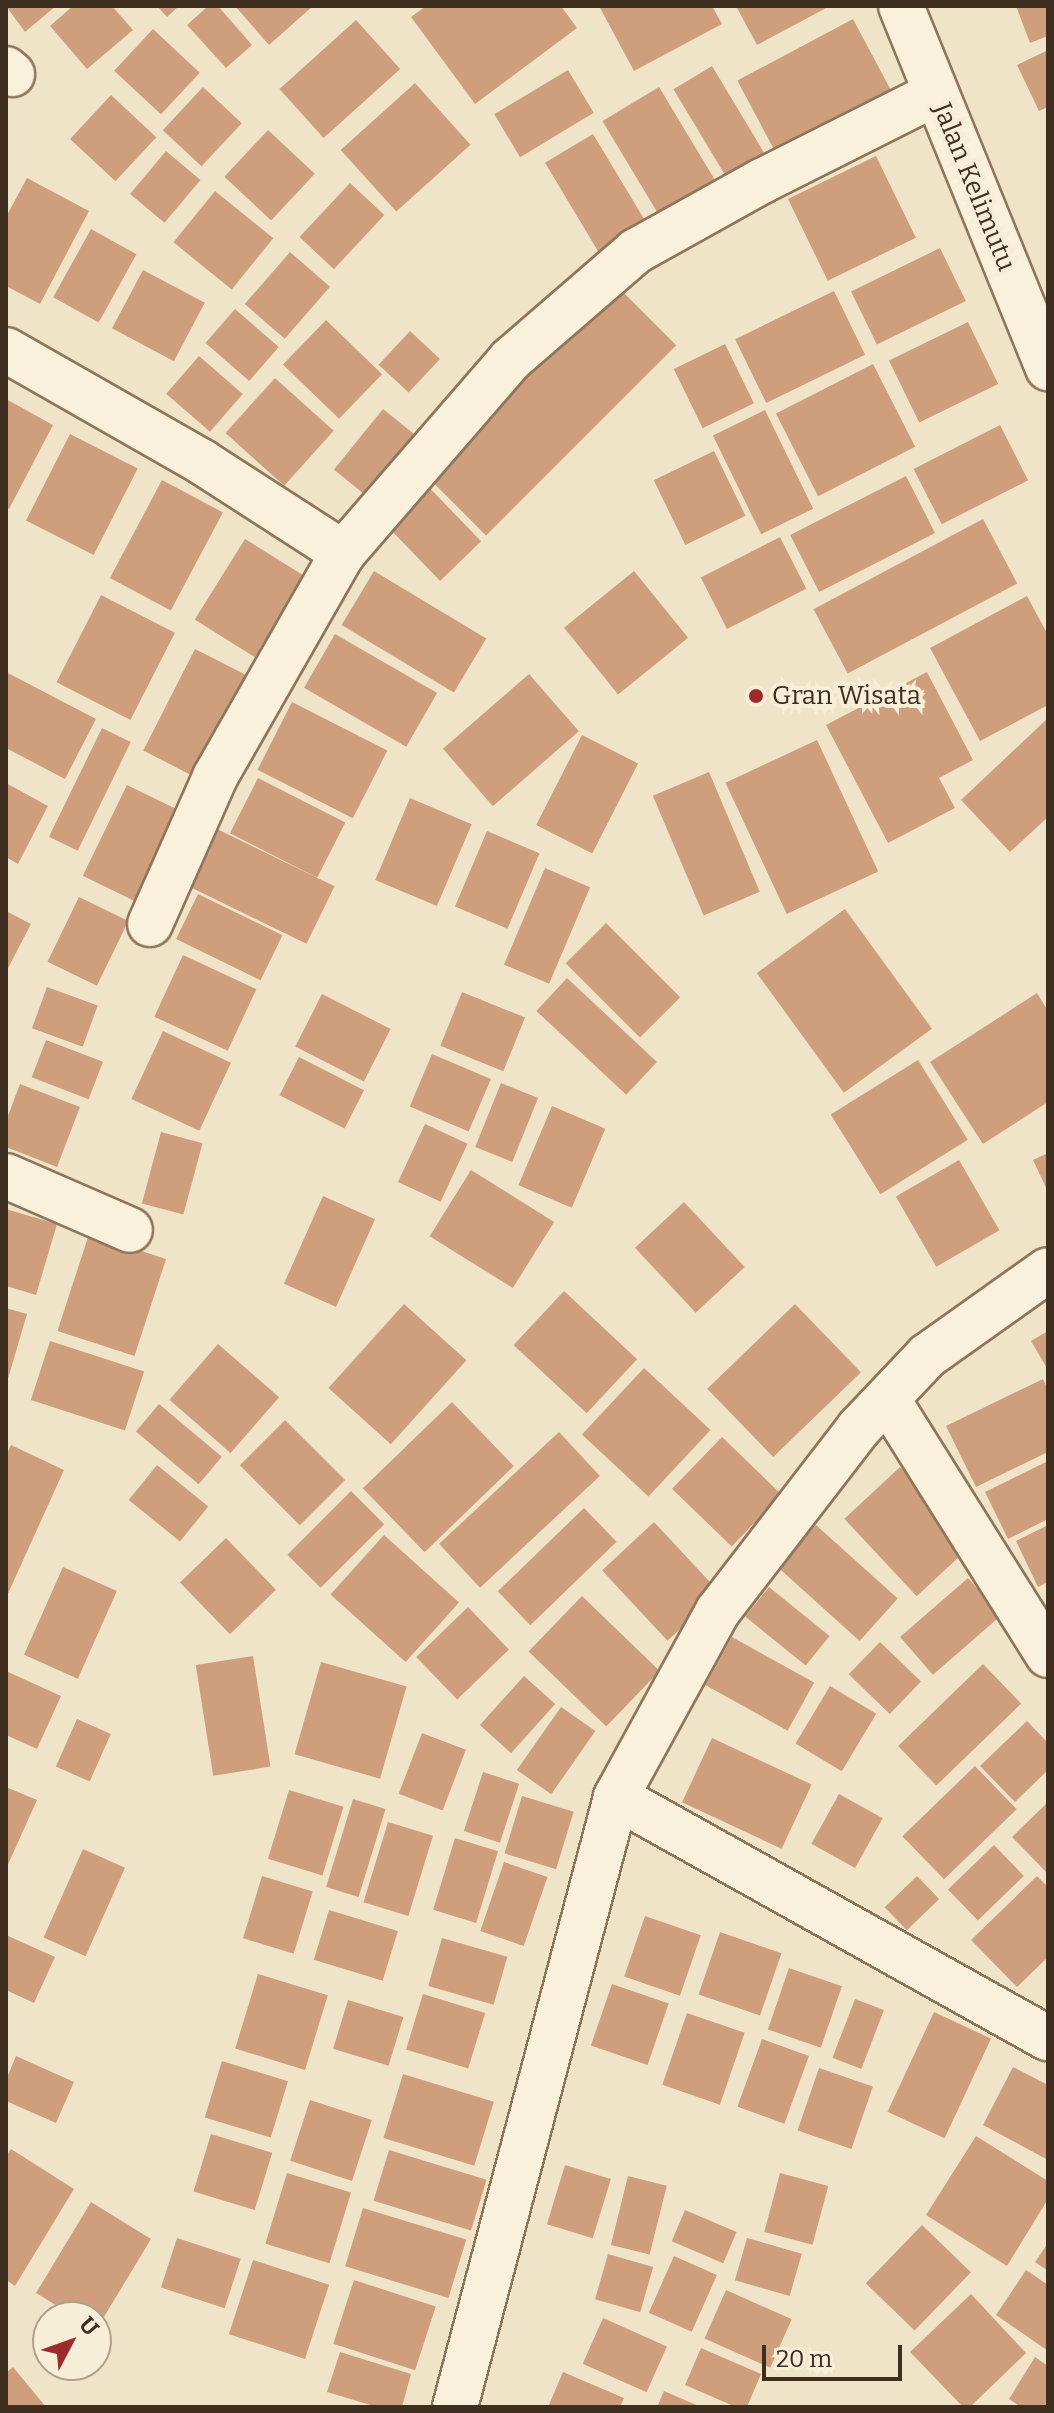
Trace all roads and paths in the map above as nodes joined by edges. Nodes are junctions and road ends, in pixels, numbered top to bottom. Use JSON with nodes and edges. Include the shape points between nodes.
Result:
{"nodes":[{"id":1,"x":901,"y":6,"type":"edge"},
{"id":2,"x":935,"y":94,"type":"junction"},
{"id":3,"x":6,"y":350,"type":"edge"},
{"id":4,"x":1048,"y":368,"type":"edge"},
{"id":5,"x":343,"y":553,"type":"junction"},
{"id":6,"x":150,"y":924,"type":"dead end"},
{"id":7,"x":6,"y":1176,"type":"edge"},
{"id":8,"x":130,"y":1230,"type":"dead end"},
{"id":9,"x":1048,"y":1270,"type":"edge"},
{"id":10,"x":888,"y":1400,"type":"junction"},
{"id":11,"x":1048,"y":1655,"type":"edge"},
{"id":12,"x":616,"y":1797,"type":"junction"},
{"id":13,"x":1048,"y":2038,"type":"edge"},
{"id":14,"x":455,"y":2407,"type":"edge"}],
"edges":[{"from":1,"to":2,"type":"street","name":"Jalan Kelimutu"},
{"from":2,"to":4,"type":"street","name":"Jalan Kelimutu"},
{"from":2,"to":5,"type":"street","via":[[636,251],[510,360]]},
{"from":3,"to":5,"type":"street","via":[[202,462]]},
{"from":5,"to":6,"type":"street","via":[[215,777]]},
{"from":7,"to":8,"type":"street"},
{"from":9,"to":10,"type":"street","via":[[927,1356]]},
{"from":10,"to":11,"type":"street"},
{"from":10,"to":12,"type":"street","via":[[859,1428],[718,1611]]},
{"from":12,"to":13,"type":"street"},
{"from":12,"to":14,"type":"street"}]}
